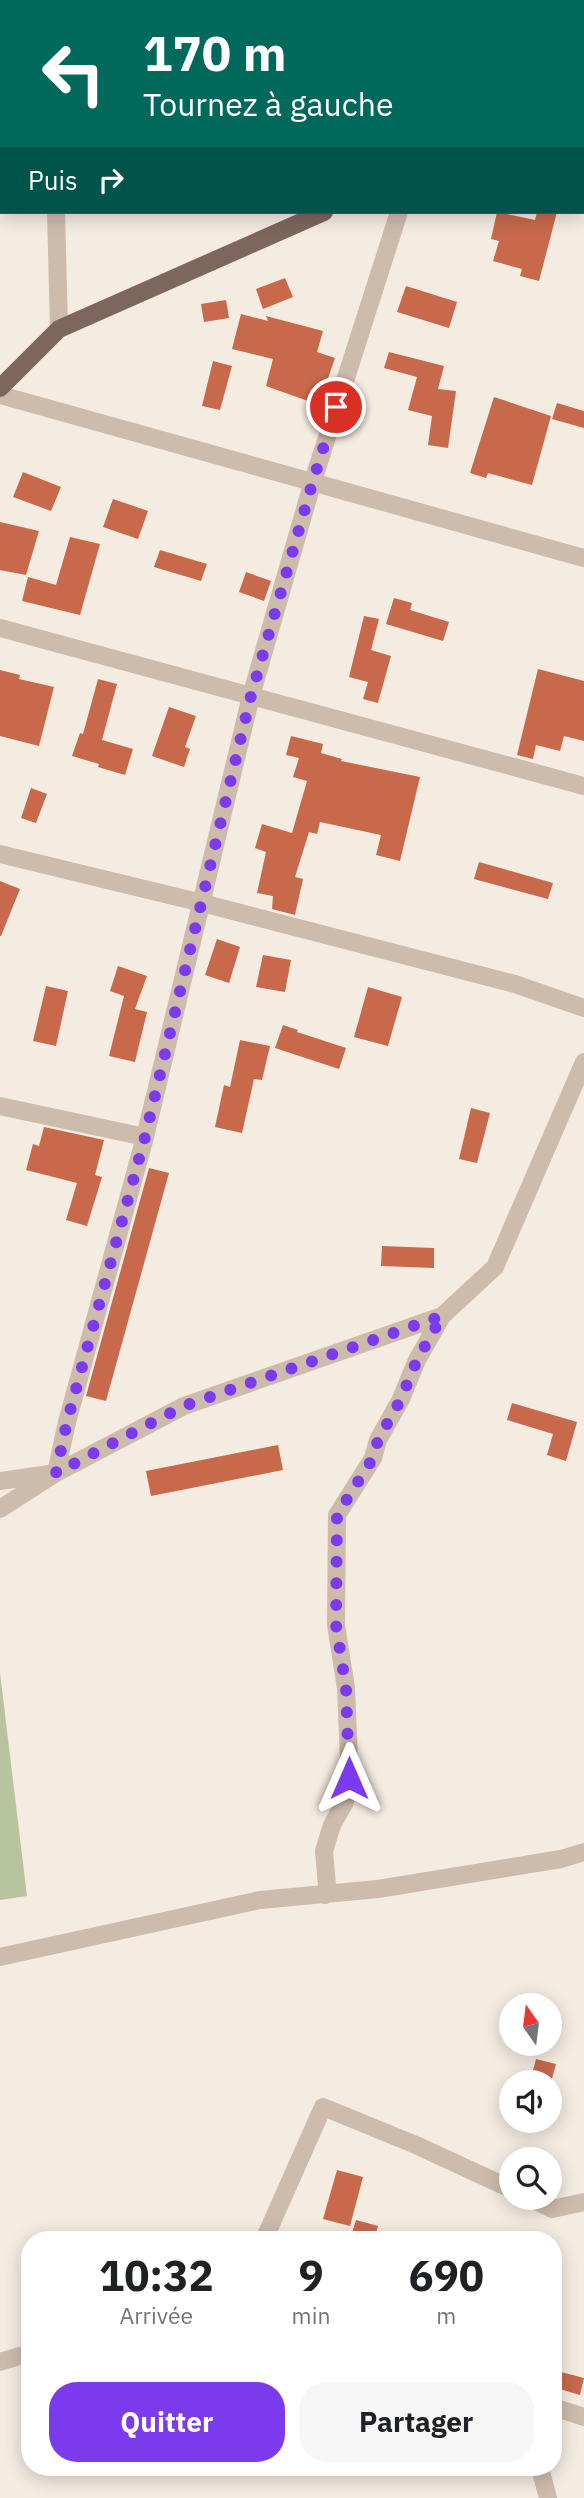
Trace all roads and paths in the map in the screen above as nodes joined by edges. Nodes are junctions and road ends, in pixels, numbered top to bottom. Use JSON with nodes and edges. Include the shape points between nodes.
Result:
{"nodes":[{"id":1,"x":56,"y":214,"type":"edge"},
{"id":2,"x":319,"y":214,"type":"edge"},
{"id":3,"x":398,"y":214,"type":"edge"},
{"id":4,"x":59,"y":328,"type":"junction"},
{"id":5,"x":0,"y":388,"type":"edge"},
{"id":6,"x":0,"y":395,"type":"edge"},
{"id":7,"x":313,"y":481,"type":"junction"},
{"id":8,"x":584,"y":558,"type":"edge"},
{"id":9,"x":0,"y":628,"type":"edge"},
{"id":10,"x":251,"y":696,"type":"junction"},
{"id":11,"x":584,"y":786,"type":"edge"},
{"id":12,"x":0,"y":854,"type":"edge"},
{"id":13,"x":202,"y":903,"type":"junction"},
{"id":14,"x":584,"y":1009,"type":"edge"},
{"id":15,"x":584,"y":1062,"type":"edge"},
{"id":16,"x":0,"y":1106,"type":"edge"},
{"id":17,"x":145,"y":1137,"type":"junction"},
{"id":18,"x":442,"y":1316,"type":"junction"},
{"id":19,"x":56,"y":1473,"type":"junction"},
{"id":20,"x":0,"y":1482,"type":"edge"},
{"id":21,"x":0,"y":1509,"type":"edge"},
{"id":22,"x":584,"y":1852,"type":"edge"},
{"id":23,"x":325,"y":1895,"type":"junction"},
{"id":24,"x":0,"y":1957,"type":"edge"},
{"id":25,"x":499,"y":2183,"type":"edge"},
{"id":26,"x":584,"y":2202,"type":"edge"},
{"id":27,"x":562,"y":2206,"type":"edge"},
{"id":28,"x":268,"y":2231,"type":"edge"},
{"id":29,"x":21,"y":2356,"type":"edge"},
{"id":30,"x":0,"y":2362,"type":"edge"},
{"id":31,"x":562,"y":2410,"type":"edge"},
{"id":32,"x":584,"y":2417,"type":"edge"},
{"id":33,"x":542,"y":2476,"type":"edge"},
{"id":34,"x":548,"y":2498,"type":"edge"}],
"edges":[{"from":1,"to":4,"type":"street"},
{"from":2,"to":4,"type":"main road"},
{"from":3,"to":7,"type":"street"},
{"from":4,"to":5,"type":"main road"},
{"from":6,"to":7,"type":"street"},
{"from":7,"to":8,"type":"street"},
{"from":7,"to":10,"type":"street"},
{"from":9,"to":10,"type":"street"},
{"from":10,"to":11,"type":"street"},
{"from":10,"to":13,"type":"street"},
{"from":12,"to":13,"type":"street"},
{"from":13,"to":14,"type":"street","via":[[515,984]]},
{"from":13,"to":17,"type":"street"},
{"from":15,"to":18,"type":"street","via":[[495,1267]]},
{"from":16,"to":17,"type":"street"},
{"from":17,"to":19,"type":"street"},
{"from":18,"to":19,"type":"street","via":[[184,1406]]},
{"from":18,"to":23,"type":"street","via":[[373,1458],[337,1515],[336,1625],[346,1688],[349,1759],[345,1802],[331,1825],[324,1851]]},
{"from":19,"to":20,"type":"street"},
{"from":19,"to":21,"type":"street"},
{"from":22,"to":23,"type":"street"},
{"from":23,"to":24,"type":"street","via":[[260,1900]]},
{"from":25,"to":28,"type":"street","via":[[323,2108]]},
{"from":26,"to":27,"type":"street"},
{"from":29,"to":30,"type":"street"},
{"from":31,"to":32,"type":"street"},
{"from":33,"to":34,"type":"street"}]}
